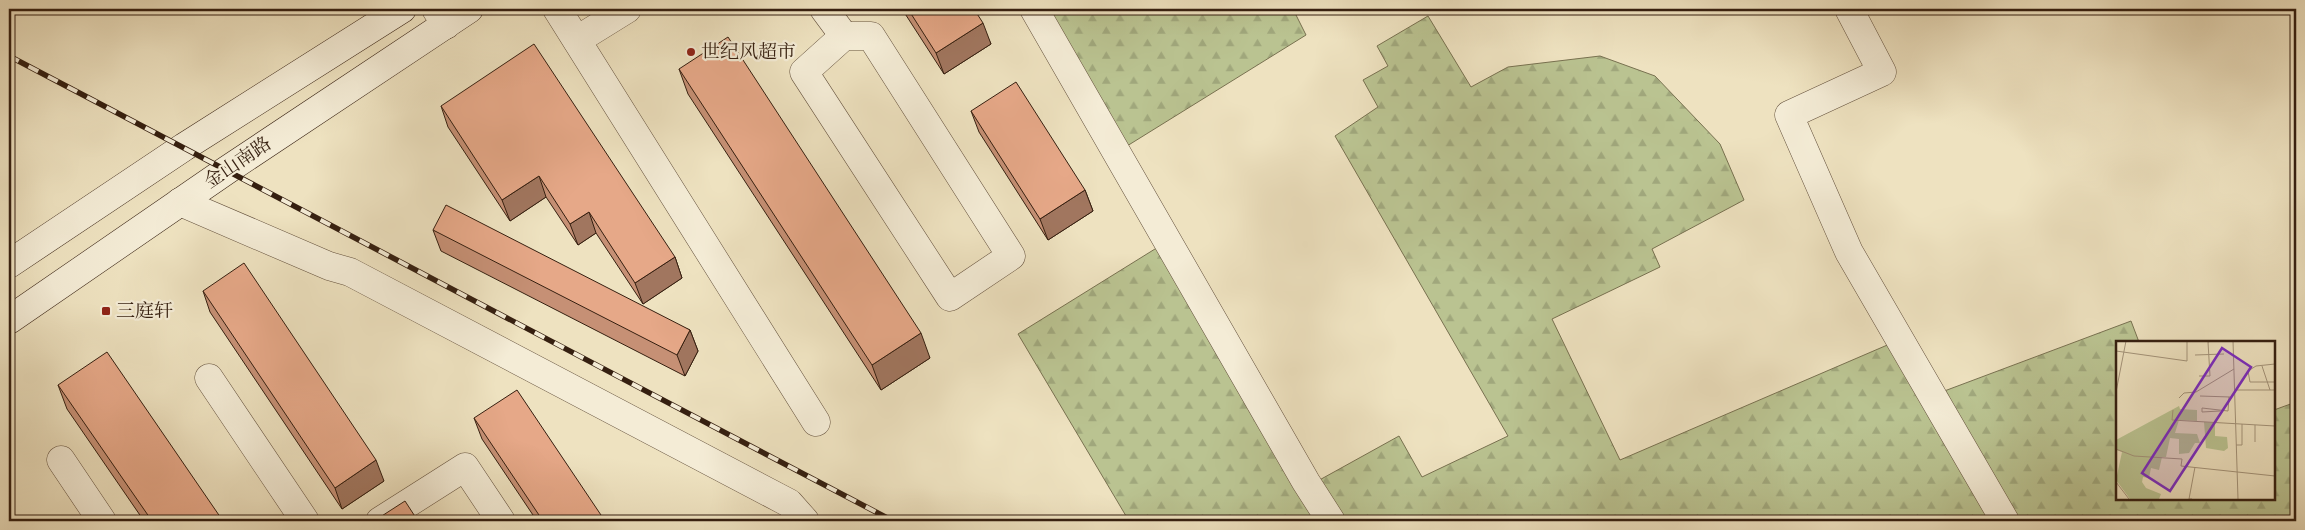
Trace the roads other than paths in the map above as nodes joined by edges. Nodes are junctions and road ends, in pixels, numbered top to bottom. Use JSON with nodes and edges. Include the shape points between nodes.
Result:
{"nodes":[{"id":1,"x":402,"y":9,"type":"edge"},
{"id":2,"x":468,"y":9,"type":"edge"},
{"id":3,"x":557,"y":9,"type":"edge"},
{"id":4,"x":627,"y":9,"type":"edge"},
{"id":5,"x":824,"y":9,"type":"edge"},
{"id":6,"x":1034,"y":9,"type":"edge"},
{"id":7,"x":1849,"y":9,"type":"edge"},
{"id":8,"x":441,"y":17,"type":"edge"},
{"id":9,"x":844,"y":36,"type":"junction"},
{"id":10,"x":577,"y":40,"type":"junction"},
{"id":11,"x":180,"y":202,"type":"junction"},
{"id":12,"x":9,"y":264,"type":"edge"},
{"id":13,"x":9,"y":320,"type":"edge"},
{"id":14,"x":209,"y":378,"type":"dead end"},
{"id":15,"x":816,"y":422,"type":"dead end"},
{"id":16,"x":61,"y":460,"type":"dead end"},
{"id":17,"x":102,"y":521,"type":"edge"},
{"id":18,"x":305,"y":521,"type":"edge"},
{"id":19,"x":380,"y":521,"type":"edge"},
{"id":20,"x":501,"y":521,"type":"edge"},
{"id":21,"x":805,"y":521,"type":"edge"},
{"id":22,"x":1331,"y":521,"type":"edge"},
{"id":23,"x":2005,"y":521,"type":"edge"}],
"edges":[{"from":1,"to":12,"type":"street","via":[[184,147]]},
{"from":2,"to":8,"type":"street","name":"金山南路"},
{"from":3,"to":10,"type":"street"},
{"from":4,"to":10,"type":"street"},
{"from":5,"to":9,"type":"street"},
{"from":6,"to":22,"type":"street"},
{"from":7,"to":23,"type":"street","via":[[1882,72],[1789,115],[1849,252]]},
{"from":8,"to":11,"type":"street","name":"金山南路"},
{"from":9,"to":9,"type":"street","via":[[804,72],[950,297],[1011,256],[871,36]]},
{"from":10,"to":15,"type":"street"},
{"from":11,"to":13,"type":"street","name":"金山南路"},
{"from":11,"to":21,"type":"street","via":[[350,272],[789,503]]},
{"from":14,"to":18,"type":"street"},
{"from":16,"to":17,"type":"street"},
{"from":19,"to":20,"type":"street","via":[[465,467]]}]}
